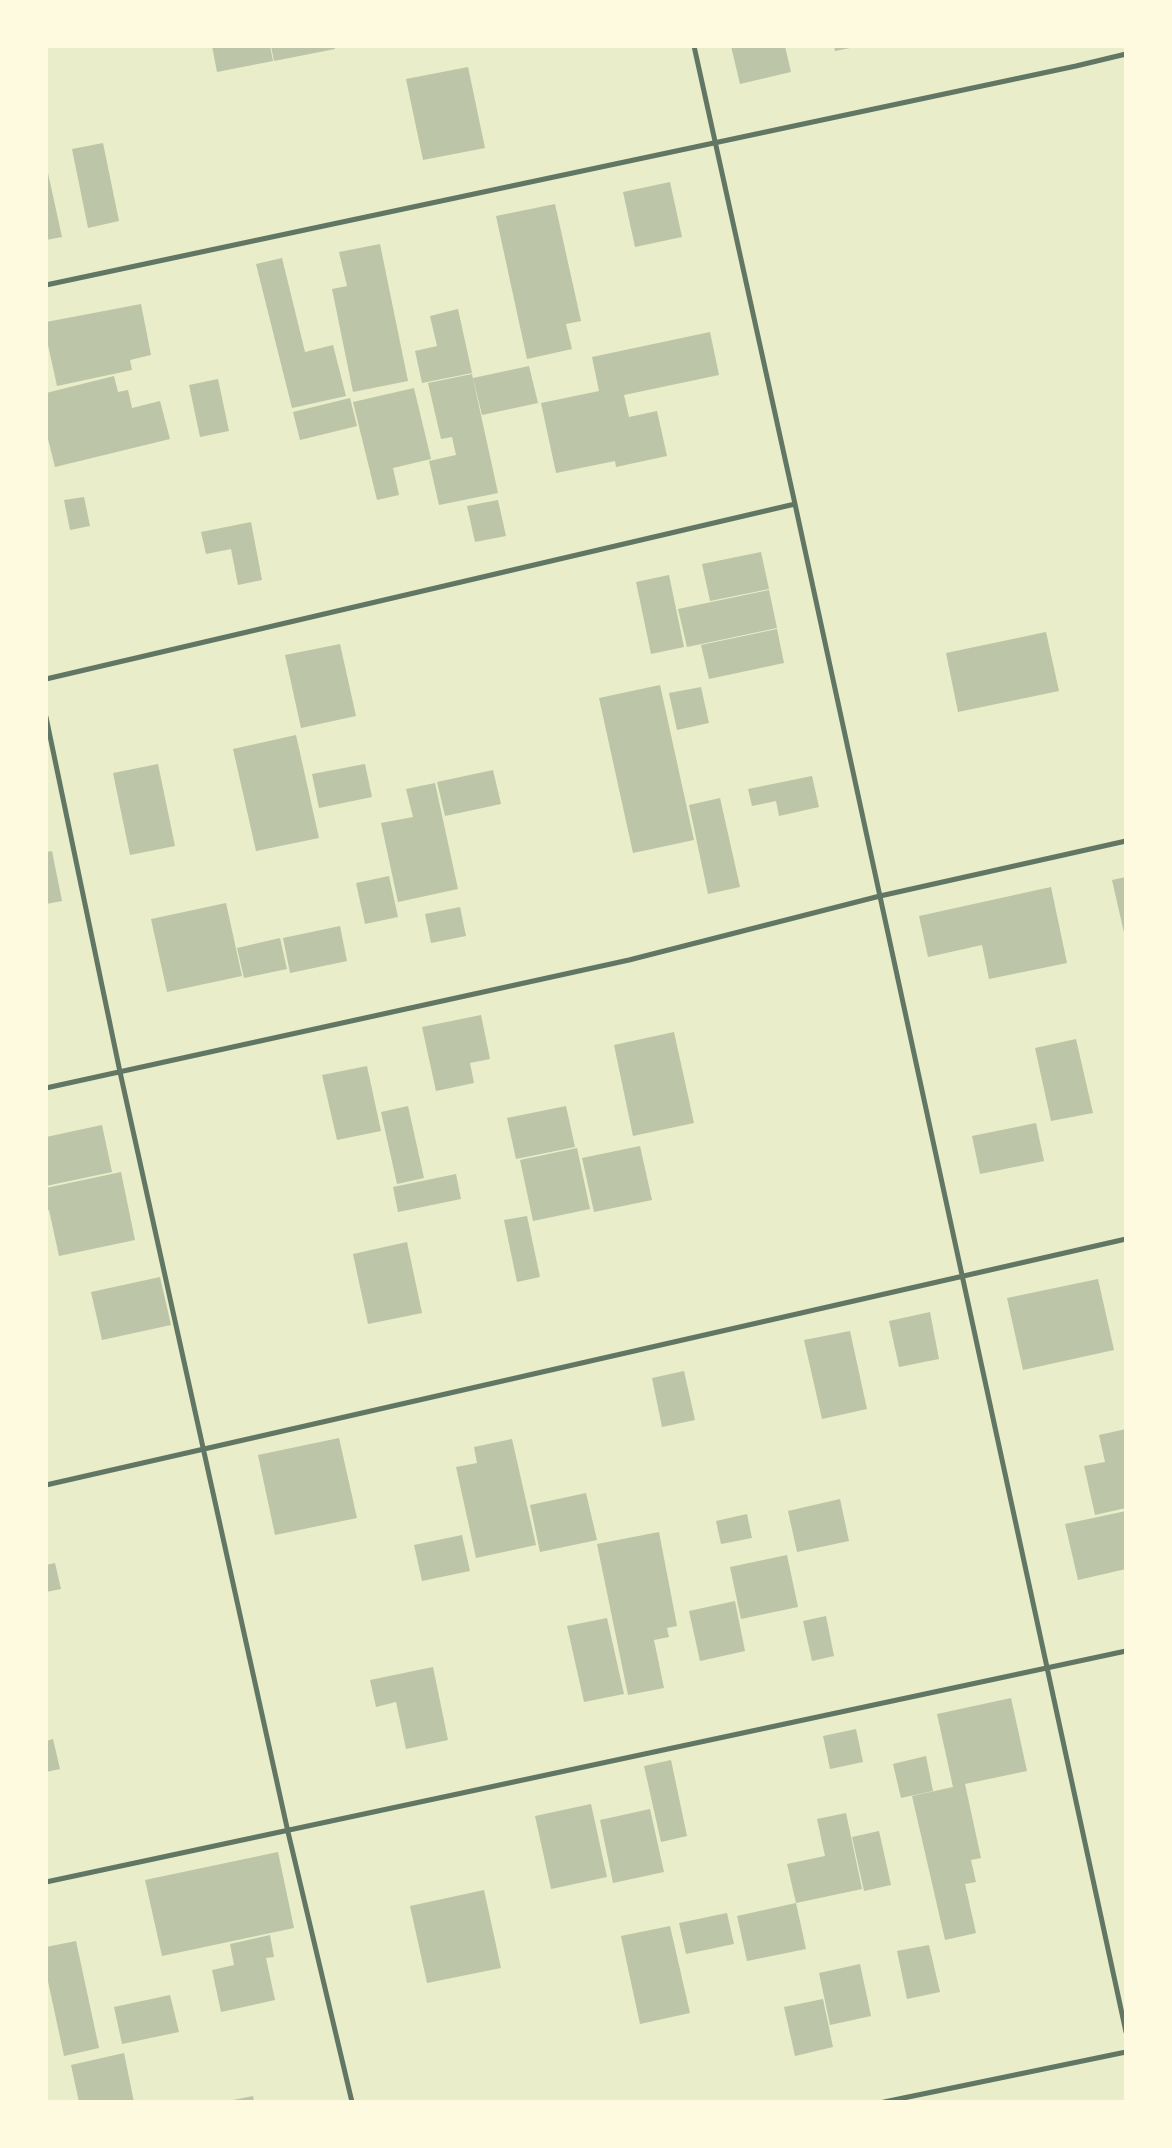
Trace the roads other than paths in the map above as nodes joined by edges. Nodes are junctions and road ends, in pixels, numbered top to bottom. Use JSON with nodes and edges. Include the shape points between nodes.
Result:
{"nodes":[{"id":1,"x":694,"y":46,"type":"edge"},
{"id":2,"x":1126,"y":54,"type":"edge"},
{"id":3,"x":716,"y":143,"type":"junction"},
{"id":4,"x":46,"y":285,"type":"edge"},
{"id":5,"x":795,"y":504,"type":"junction"},
{"id":6,"x":46,"y":678,"type":"edge"},
{"id":7,"x":46,"y":717,"type":"edge"},
{"id":8,"x":1126,"y":841,"type":"edge"},
{"id":9,"x":880,"y":896,"type":"junction"},
{"id":10,"x":120,"y":1072,"type":"junction"},
{"id":11,"x":46,"y":1088,"type":"edge"},
{"id":12,"x":1126,"y":1239,"type":"edge"},
{"id":13,"x":962,"y":1276,"type":"junction"},
{"id":14,"x":204,"y":1449,"type":"junction"},
{"id":15,"x":46,"y":1485,"type":"edge"},
{"id":16,"x":1126,"y":1651,"type":"edge"},
{"id":17,"x":1047,"y":1669,"type":"junction"},
{"id":18,"x":288,"y":1832,"type":"junction"},
{"id":19,"x":46,"y":1882,"type":"edge"},
{"id":20,"x":1126,"y":2032,"type":"edge"},
{"id":21,"x":1126,"y":2052,"type":"edge"},
{"id":22,"x":352,"y":2102,"type":"edge"},
{"id":23,"x":884,"y":2102,"type":"edge"}],
"edges":[{"from":1,"to":3,"type":"street"},
{"from":2,"to":3,"type":"street"},
{"from":3,"to":4,"type":"street"},
{"from":3,"to":5,"type":"street"},
{"from":5,"to":6,"type":"street"},
{"from":5,"to":9,"type":"street"},
{"from":7,"to":10,"type":"street"},
{"from":8,"to":9,"type":"street"},
{"from":9,"to":10,"type":"street","via":[[630,960]]},
{"from":9,"to":13,"type":"street"},
{"from":10,"to":11,"type":"street"},
{"from":10,"to":14,"type":"street"},
{"from":12,"to":13,"type":"street"},
{"from":13,"to":14,"type":"street"},
{"from":13,"to":17,"type":"street"},
{"from":14,"to":15,"type":"street"},
{"from":14,"to":18,"type":"street"},
{"from":16,"to":17,"type":"street"},
{"from":17,"to":18,"type":"street"},
{"from":17,"to":20,"type":"street"},
{"from":18,"to":19,"type":"street"},
{"from":18,"to":22,"type":"street"},
{"from":21,"to":23,"type":"street"}]}
